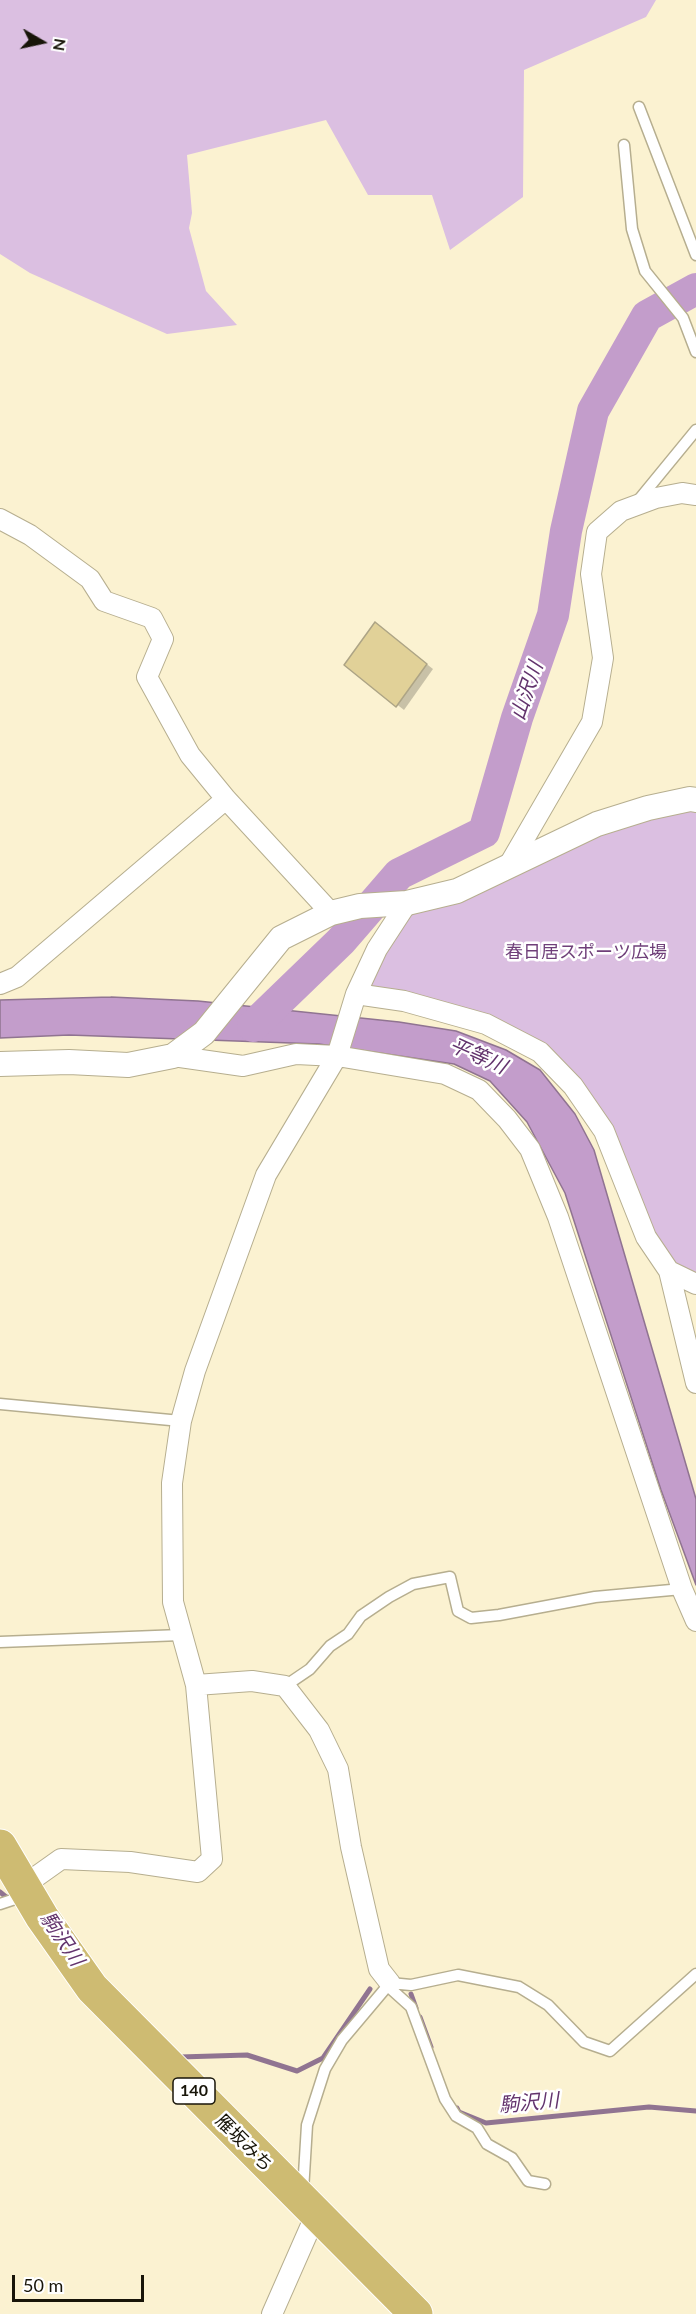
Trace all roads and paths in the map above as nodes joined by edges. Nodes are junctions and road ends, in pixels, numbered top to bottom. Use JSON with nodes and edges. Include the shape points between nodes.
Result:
{"nodes":[{"id":1,"x":639,"y":107,"type":"dead end"},
{"id":2,"x":624,"y":146,"type":"dead end"},
{"id":3,"x":696,"y":255,"type":"edge"},
{"id":4,"x":696,"y":352,"type":"edge"},
{"id":5,"x":696,"y":430,"type":"edge"},
{"id":6,"x":696,"y":495,"type":"edge"},
{"id":7,"x":633,"y":507,"type":"junction"},
{"id":8,"x":0,"y":519,"type":"edge"},
{"id":9,"x":226,"y":799,"type":"junction"},
{"id":10,"x":696,"y":800,"type":"edge"},
{"id":11,"x":509,"y":865,"type":"junction"},
{"id":12,"x":401,"y":904,"type":"junction"},
{"id":13,"x":331,"y":913,"type":"junction"},
{"id":14,"x":0,"y":984,"type":"edge"},
{"id":15,"x":356,"y":994,"type":"junction"},
{"id":16,"x":173,"y":1056,"type":"junction"},
{"id":17,"x":337,"y":1056,"type":"junction"},
{"id":18,"x":0,"y":1064,"type":"edge"},
{"id":19,"x":669,"y":1271,"type":"junction"},
{"id":20,"x":696,"y":1284,"type":"edge"},
{"id":21,"x":696,"y":1383,"type":"edge"},
{"id":22,"x":0,"y":1404,"type":"edge"},
{"id":23,"x":182,"y":1421,"type":"junction"},
{"id":24,"x":689,"y":1587,"type":"edge"},
{"id":25,"x":696,"y":1621,"type":"edge"},
{"id":26,"x":181,"y":1635,"type":"junction"},
{"id":27,"x":0,"y":1642,"type":"edge"},
{"id":28,"x":196,"y":1685,"type":"junction"},
{"id":29,"x":285,"y":1686,"type":"junction"},
{"id":30,"x":0,"y":1846,"type":"edge"},
{"id":31,"x":14,"y":1896,"type":"edge"},
{"id":32,"x":696,"y":1974,"type":"edge"},
{"id":33,"x":390,"y":1983,"type":"junction"},
{"id":34,"x":545,"y":2184,"type":"dead end"},
{"id":35,"x":309,"y":2209,"type":"junction"},
{"id":36,"x":272,"y":2314,"type":"edge"},
{"id":37,"x":416,"y":2314,"type":"edge"}],
"edges":[{"from":1,"to":3,"type":"lane"},
{"from":2,"to":4,"type":"lane","via":[[632,229],[645,272],[683,318]]},
{"from":5,"to":7,"type":"lane"},
{"from":6,"to":7,"type":"street","via":[[667,495]]},
{"from":7,"to":11,"type":"street","via":[[597,532],[591,574],[603,658],[592,722]]},
{"from":8,"to":9,"type":"street","via":[[30,535],[90,579],[104,601],[152,618],[163,639],[147,677],[190,755]]},
{"from":9,"to":13,"type":"street"},
{"from":9,"to":14,"type":"street","via":[[17,977]]},
{"from":10,"to":11,"type":"street","via":[[648,808],[597,824]]},
{"from":11,"to":12,"type":"street","via":[[457,891]]},
{"from":12,"to":13,"type":"street","via":[[360,906]]},
{"from":12,"to":15,"type":"street"},
{"from":13,"to":16,"type":"street","via":[[280,938],[204,1033]]},
{"from":15,"to":17,"type":"street"},
{"from":15,"to":19,"type":"street","via":[[486,1024],[540,1052],[573,1086],[604,1131],[646,1237]]},
{"from":16,"to":17,"type":"street","via":[[243,1065],[296,1054]]},
{"from":16,"to":18,"type":"street","via":[[128,1065]]},
{"from":17,"to":23,"type":"street","via":[[266,1175],[195,1371]]},
{"from":17,"to":24,"type":"street","via":[[445,1074],[479,1090],[530,1149],[558,1217]]},
{"from":19,"to":20,"type":"street"},
{"from":19,"to":21,"type":"street"},
{"from":22,"to":23,"type":"lane"},
{"from":23,"to":26,"type":"street","via":[[172,1483],[173,1602]]},
{"from":24,"to":25,"type":"street"},
{"from":24,"to":29,"type":"lane","via":[[595,1597],[471,1618],[458,1611],[450,1577],[413,1584],[361,1616],[348,1634]]},
{"from":26,"to":27,"type":"lane"},
{"from":26,"to":28,"type":"street"},
{"from":28,"to":29,"type":"street","via":[[252,1681]]},
{"from":28,"to":31,"type":"street","via":[[212,1859],[198,1872],[130,1862],[61,1859]]},
{"from":29,"to":33,"type":"street","via":[[319,1730],[338,1769],[379,1969]]},
{"from":30,"to":31,"type":"highway","name":"雁坂みち","number":"140"},
{"from":31,"to":35,"type":"highway","name":"雁坂みち","number":"140","via":[[42,1917],[92,1988]]},
{"from":32,"to":33,"type":"lane","via":[[610,2051],[585,2042],[549,2005],[519,1987],[458,1975],[411,1985]]},
{"from":33,"to":34,"type":"lane","via":[[391,1989],[411,2007],[445,2099],[456,2116],[477,2128],[487,2144],[512,2158],[528,2181]]},
{"from":33,"to":35,"type":"lane","via":[[342,2040],[325,2069],[307,2125]]},
{"from":35,"to":36,"type":"street"},
{"from":35,"to":37,"type":"highway","name":"雁坂みち","number":"140"}]}
